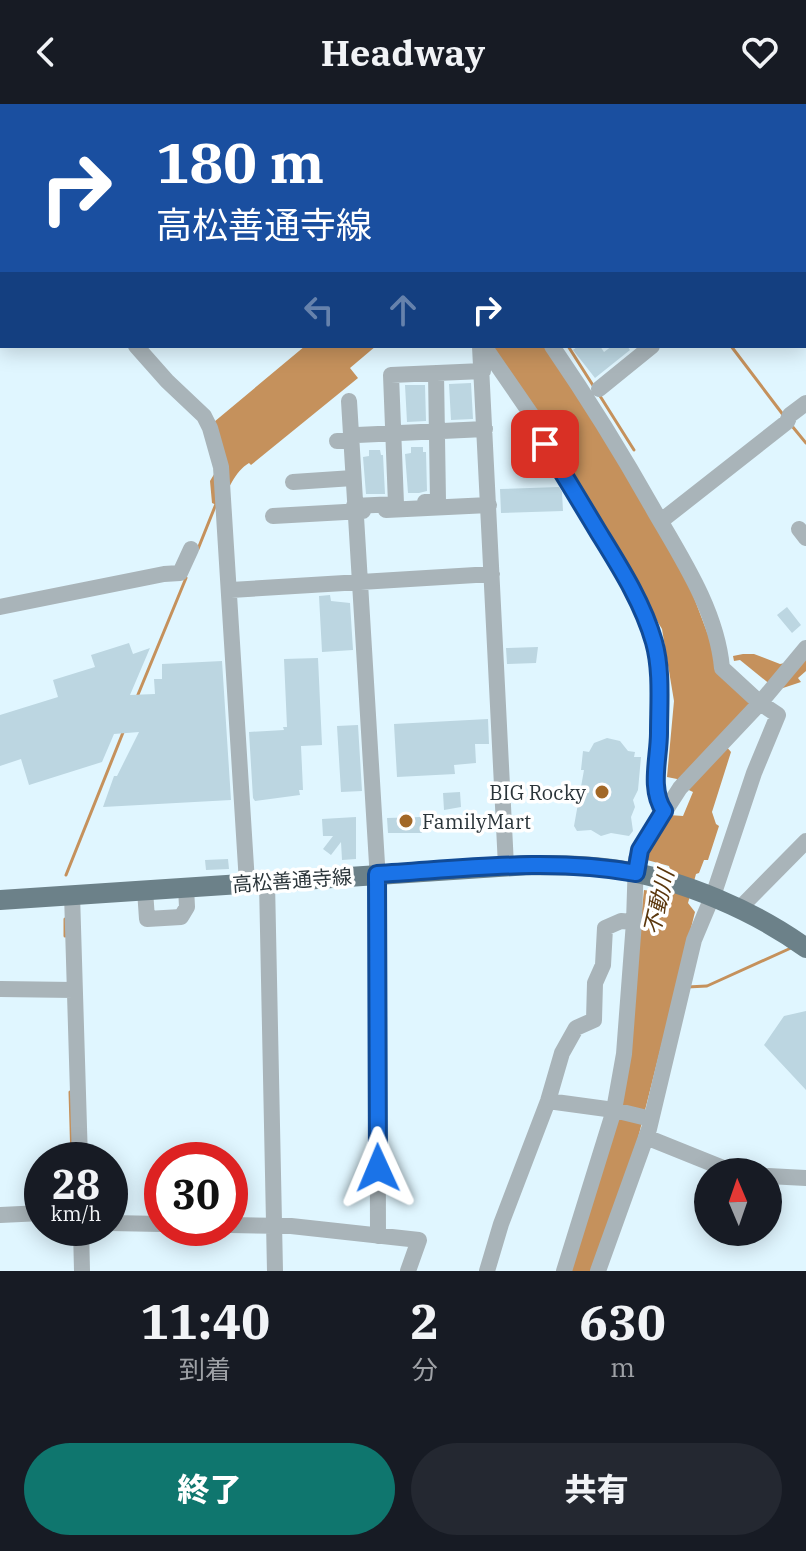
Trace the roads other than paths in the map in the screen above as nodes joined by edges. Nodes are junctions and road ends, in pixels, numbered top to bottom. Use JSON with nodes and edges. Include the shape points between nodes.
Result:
{"nodes":[{"id":1,"x":138,"y":348,"type":"edge"},
{"id":2,"x":482,"y":348,"type":"edge"},
{"id":3,"x":483,"y":348,"type":"edge"},
{"id":4,"x":553,"y":348,"type":"edge"},
{"id":5,"x":650,"y":348,"type":"edge"},
{"id":6,"x":483,"y":371,"type":"junction"},
{"id":7,"x":436,"y":373,"type":"junction"},
{"id":8,"x":599,"y":389,"type":"dead end"},
{"id":9,"x":349,"y":401,"type":"dead end"},
{"id":10,"x":806,"y":403,"type":"edge"},
{"id":11,"x":485,"y":429,"type":"junction"},
{"id":12,"x":437,"y":431,"type":"junction"},
{"id":13,"x":393,"y":433,"type":"junction"},
{"id":14,"x":344,"y":440,"type":"junction"},
{"id":15,"x":353,"y":478,"type":"junction"},
{"id":16,"x":293,"y":482,"type":"dead end"},
{"id":17,"x":396,"y":504,"type":"junction"},
{"id":18,"x":489,"y":505,"type":"junction"},
{"id":19,"x":354,"y":509,"type":"junction"},
{"id":20,"x":273,"y":516,"type":"dead end"},
{"id":21,"x":661,"y":521,"type":"junction"},
{"id":22,"x":191,"y":549,"type":"dead end"},
{"id":23,"x":492,"y":574,"type":"junction"},
{"id":24,"x":358,"y":582,"type":"junction"},
{"id":25,"x":231,"y":590,"type":"junction"},
{"id":26,"x":0,"y":607,"type":"edge"},
{"id":27,"x":806,"y":648,"type":"edge"},
{"id":28,"x":764,"y":697,"type":"junction"},
{"id":29,"x":664,"y":811,"type":"junction"},
{"id":30,"x":806,"y":841,"type":"edge"},
{"id":31,"x":506,"y":866,"type":"junction"},
{"id":32,"x":636,"y":873,"type":"junction"},
{"id":33,"x":377,"y":874,"type":"junction"},
{"id":34,"x":257,"y":883,"type":"junction"},
{"id":35,"x":186,"y":887,"type":"junction"},
{"id":36,"x":145,"y":890,"type":"junction"},
{"id":37,"x":72,"y":894,"type":"junction"},
{"id":38,"x":702,"y":894,"type":"junction"},
{"id":39,"x":0,"y":900,"type":"edge"},
{"id":40,"x":739,"y":909,"type":"junction"},
{"id":41,"x":634,"y":922,"type":"junction"},
{"id":42,"x":802,"y":943,"type":"edge"},
{"id":43,"x":0,"y":989,"type":"edge"},
{"id":44,"x":69,"y":990,"type":"junction"},
{"id":45,"x":548,"y":1101,"type":"junction"},
{"id":46,"x":617,"y":1111,"type":"junction"},
{"id":47,"x":648,"y":1126,"type":"junction"},
{"id":48,"x":79,"y":1142,"type":"edge"},
{"id":49,"x":707,"y":1158,"type":"edge"},
{"id":50,"x":782,"y":1177,"type":"edge"},
{"id":51,"x":806,"y":1178,"type":"edge"},
{"id":52,"x":24,"y":1214,"type":"edge"},
{"id":53,"x":0,"y":1215,"type":"edge"},
{"id":54,"x":248,"y":1225,"type":"edge"},
{"id":55,"x":274,"y":1226,"type":"junction"},
{"id":56,"x":378,"y":1236,"type":"junction"},
{"id":57,"x":81,"y":1246,"type":"edge"},
{"id":58,"x":82,"y":1271,"type":"edge"},
{"id":59,"x":275,"y":1271,"type":"edge"},
{"id":60,"x":408,"y":1271,"type":"edge"},
{"id":61,"x":487,"y":1271,"type":"edge"},
{"id":62,"x":564,"y":1271,"type":"edge"},
{"id":63,"x":598,"y":1271,"type":"edge"}],
"edges":[{"from":1,"to":25,"type":"street","via":[[210,428],[221,467]]},
{"from":2,"to":6,"type":"street"},
{"from":3,"to":29,"type":"street","via":[[546,436],[545,444],[645,618],[658,665],[656,778]]},
{"from":4,"to":21,"type":"street"},
{"from":5,"to":8,"type":"street"},
{"from":6,"to":7,"type":"street"},
{"from":6,"to":11,"type":"street"},
{"from":7,"to":12,"type":"street"},
{"from":7,"to":13,"type":"street","via":[[391,375]]},
{"from":9,"to":14,"type":"street"},
{"from":10,"to":21,"type":"street"},
{"from":11,"to":12,"type":"street"},
{"from":11,"to":18,"type":"street"},
{"from":12,"to":13,"type":"street"},
{"from":12,"to":17,"type":"street","via":[[438,501]]},
{"from":13,"to":14,"type":"street"},
{"from":13,"to":17,"type":"street"},
{"from":14,"to":15,"type":"street"},
{"from":15,"to":16,"type":"street"},
{"from":15,"to":19,"type":"street"},
{"from":17,"to":19,"type":"street"},
{"from":18,"to":19,"type":"street"},
{"from":18,"to":23,"type":"street"},
{"from":19,"to":20,"type":"street"},
{"from":19,"to":24,"type":"street"},
{"from":21,"to":28,"type":"street","via":[[720,643],[722,668]]},
{"from":22,"to":26,"type":"street","via":[[180,573]]},
{"from":23,"to":24,"type":"street"},
{"from":23,"to":31,"type":"street"},
{"from":24,"to":25,"type":"street"},
{"from":24,"to":33,"type":"street"},
{"from":25,"to":34,"type":"street"},
{"from":27,"to":28,"type":"street"},
{"from":28,"to":29,"type":"street"},
{"from":28,"to":38,"type":"street","via":[[778,715]]},
{"from":29,"to":32,"type":"street","via":[[640,850]]},
{"from":30,"to":40,"type":"street"},
{"from":31,"to":32,"type":"main road","name":"高松善通寺線","via":[[566,865]]},
{"from":31,"to":33,"type":"main road","name":"高松善通寺線"},
{"from":32,"to":38,"type":"main road","name":"高松善通寺線"},
{"from":32,"to":41,"type":"street"},
{"from":33,"to":34,"type":"main road","name":"高松善通寺線"},
{"from":33,"to":56,"type":"street"},
{"from":34,"to":35,"type":"main road","name":"高松善通寺線"},
{"from":34,"to":55,"type":"street"},
{"from":35,"to":36,"type":"main road","name":"高松善通寺線"},
{"from":35,"to":36,"type":"street","via":[[187,907],[181,917],[169,918],[147,919]]},
{"from":36,"to":37,"type":"main road","name":"高松善通寺線"},
{"from":37,"to":39,"type":"main road","name":"高松善通寺線"},
{"from":37,"to":44,"type":"street"},
{"from":38,"to":40,"type":"main road","name":"高松善通寺線"},
{"from":38,"to":47,"type":"street"},
{"from":40,"to":42,"type":"main road","name":"高松善通寺線"},
{"from":41,"to":45,"type":"street","via":[[605,928],[594,1020],[573,1030]]},
{"from":41,"to":46,"type":"street"},
{"from":43,"to":44,"type":"street"},
{"from":44,"to":48,"type":"street"},
{"from":45,"to":46,"type":"street"},
{"from":45,"to":61,"type":"street"},
{"from":46,"to":47,"type":"street"},
{"from":46,"to":62,"type":"street"},
{"from":47,"to":49,"type":"street"},
{"from":47,"to":63,"type":"street"},
{"from":50,"to":51,"type":"street"},
{"from":52,"to":53,"type":"street"},
{"from":54,"to":55,"type":"street"},
{"from":55,"to":56,"type":"street"},
{"from":55,"to":59,"type":"street"},
{"from":56,"to":60,"type":"street","via":[[419,1240]]},
{"from":57,"to":58,"type":"street"}]}
